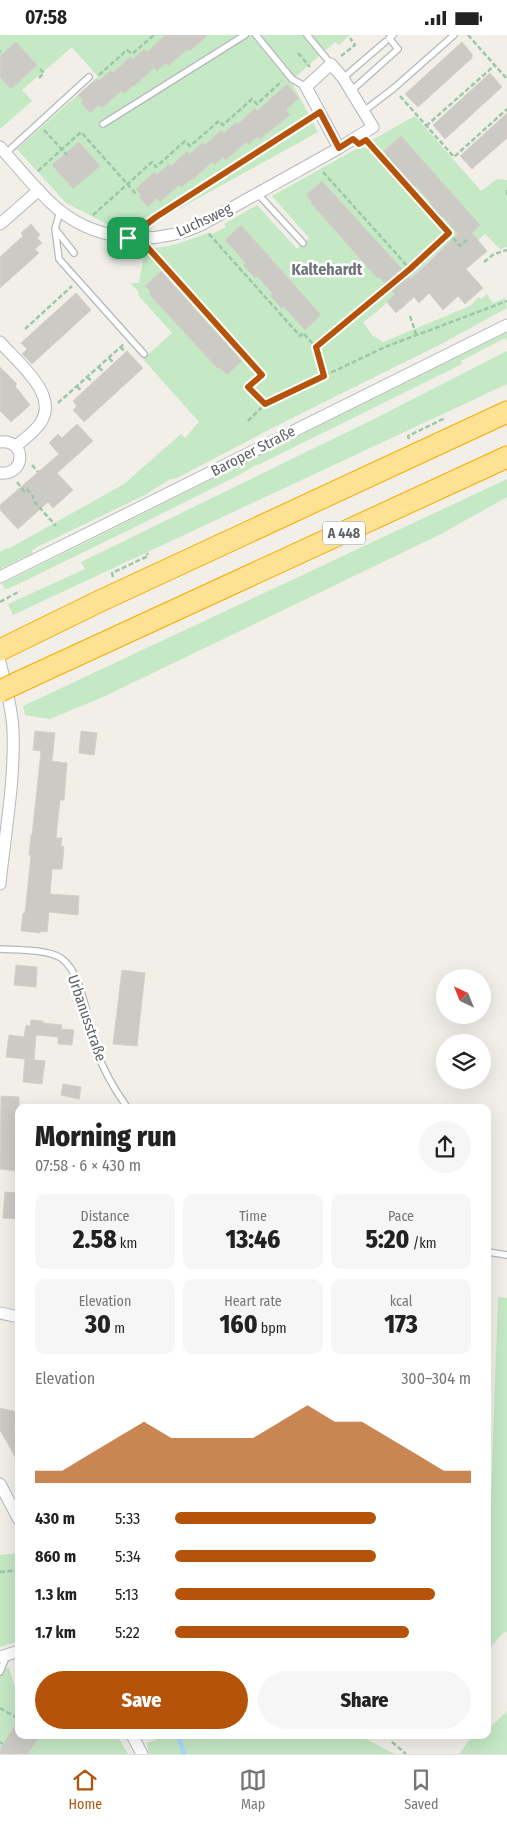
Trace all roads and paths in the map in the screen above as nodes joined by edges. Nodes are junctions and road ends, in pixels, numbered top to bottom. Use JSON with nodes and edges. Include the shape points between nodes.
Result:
{"nodes":[{"id":1,"x":154,"y":35,"type":"edge"},
{"id":2,"x":245,"y":35,"type":"edge"},
{"id":3,"x":256,"y":35,"type":"edge"},
{"id":4,"x":307,"y":35,"type":"edge"},
{"id":5,"x":393,"y":35,"type":"edge"},
{"id":6,"x":454,"y":35,"type":"edge"},
{"id":7,"x":468,"y":35,"type":"edge"},
{"id":8,"x":350,"y":38,"type":"dead end"},
{"id":9,"x":384,"y":43,"type":"dead end"},
{"id":10,"x":298,"y":53,"type":"dead end"},
{"id":11,"x":331,"y":64,"type":"junction"},
{"id":12,"x":494,"y":65,"type":"junction"},
{"id":13,"x":40,"y":69,"type":"dead end"},
{"id":14,"x":289,"y":75,"type":"junction"},
{"id":15,"x":318,"y":76,"type":"junction"},
{"id":16,"x":89,"y":77,"type":"joint"},
{"id":17,"x":39,"y":78,"type":"dead end"},
{"id":18,"x":343,"y":78,"type":"junction"},
{"id":19,"x":507,"y":79,"type":"edge"},
{"id":20,"x":306,"y":87,"type":"junction"},
{"id":21,"x":394,"y":88,"type":"junction"},
{"id":22,"x":351,"y":91,"type":"junction"},
{"id":23,"x":507,"y":109,"type":"edge"},
{"id":24,"x":364,"y":111,"type":"junction"},
{"id":25,"x":320,"y":112,"type":"junction"},
{"id":26,"x":38,"y":123,"type":"junction"},
{"id":27,"x":103,"y":124,"type":"dead end"},
{"id":28,"x":426,"y":126,"type":"junction"},
{"id":29,"x":353,"y":139,"type":"junction"},
{"id":30,"x":339,"y":148,"type":"junction"},
{"id":31,"x":62,"y":149,"type":"junction"},
{"id":32,"x":3,"y":150,"type":"edge"},
{"id":33,"x":67,"y":155,"type":"dead end"},
{"id":34,"x":322,"y":157,"type":"junction"},
{"id":35,"x":29,"y":179,"type":"junction"},
{"id":36,"x":128,"y":184,"type":"junction"},
{"id":37,"x":39,"y":190,"type":"junction"},
{"id":38,"x":507,"y":190,"type":"edge"},
{"id":39,"x":257,"y":193,"type":"junction"},
{"id":40,"x":137,"y":195,"type":"dead end"},
{"id":41,"x":507,"y":195,"type":"edge"},
{"id":42,"x":60,"y":211,"type":"junction"},
{"id":43,"x":0,"y":224,"type":"edge"},
{"id":44,"x":82,"y":225,"type":"junction"},
{"id":45,"x":201,"y":225,"type":"junction"},
{"id":46,"x":55,"y":229,"type":"junction"},
{"id":47,"x":449,"y":233,"type":"junction"},
{"id":48,"x":134,"y":239,"type":"junction"},
{"id":49,"x":468,"y":239,"type":"dead end"},
{"id":50,"x":304,"y":243,"type":"dead end"},
{"id":51,"x":507,"y":250,"type":"edge"},
{"id":52,"x":74,"y":253,"type":"dead end"},
{"id":53,"x":484,"y":262,"type":"dead end"},
{"id":54,"x":410,"y":269,"type":"junction"},
{"id":55,"x":78,"y":280,"type":"junction"},
{"id":56,"x":507,"y":301,"type":"edge"},
{"id":57,"x":410,"y":316,"type":"dead end"},
{"id":58,"x":507,"y":325,"type":"edge"},
{"id":59,"x":25,"y":329,"type":"dead end"},
{"id":60,"x":416,"y":334,"type":"junction"},
{"id":61,"x":130,"y":338,"type":"junction"},
{"id":62,"x":0,"y":343,"type":"edge"},
{"id":63,"x":120,"y":347,"type":"junction"},
{"id":64,"x":316,"y":347,"type":"junction"},
{"id":65,"x":126,"y":353,"type":"dead end"},
{"id":66,"x":144,"y":354,"type":"dead end"},
{"id":67,"x":109,"y":358,"type":"junction"},
{"id":68,"x":114,"y":363,"type":"dead end"},
{"id":69,"x":99,"y":367,"type":"junction"},
{"id":70,"x":104,"y":373,"type":"dead end"},
{"id":71,"x":324,"y":376,"type":"junction"},
{"id":72,"x":87,"y":377,"type":"junction"},
{"id":73,"x":93,"y":383,"type":"dead end"},
{"id":74,"x":77,"y":386,"type":"junction"},
{"id":75,"x":82,"y":392,"type":"dead end"},
{"id":76,"x":58,"y":403,"type":"dead end"},
{"id":77,"x":265,"y":404,"type":"junction"},
{"id":78,"x":507,"y":412,"type":"edge"},
{"id":79,"x":248,"y":421,"type":"dead end"},
{"id":80,"x":0,"y":442,"type":"edge"},
{"id":81,"x":16,"y":446,"type":"junction"},
{"id":82,"x":507,"y":457,"type":"edge"},
{"id":83,"x":5,"y":473,"type":"edge"},
{"id":84,"x":56,"y":526,"type":"dead end"},
{"id":85,"x":0,"y":577,"type":"edge"},
{"id":86,"x":20,"y":591,"type":"dead end"},
{"id":87,"x":0,"y":602,"type":"edge"},
{"id":88,"x":3,"y":652,"type":"edge"},
{"id":89,"x":9,"y":687,"type":"edge"},
{"id":90,"x":0,"y":884,"type":"edge"},
{"id":91,"x":0,"y":949,"type":"edge"},
{"id":92,"x":125,"y":1104,"type":"edge"},
{"id":93,"x":491,"y":1252,"type":"edge"},
{"id":94,"x":507,"y":1255,"type":"edge"},
{"id":95,"x":0,"y":1313,"type":"edge"},
{"id":96,"x":15,"y":1316,"type":"edge"},
{"id":97,"x":0,"y":1483,"type":"edge"},
{"id":98,"x":15,"y":1511,"type":"edge"},
{"id":99,"x":15,"y":1570,"type":"edge"},
{"id":100,"x":0,"y":1572,"type":"edge"},
{"id":101,"x":4,"y":1656,"type":"edge"},
{"id":102,"x":0,"y":1672,"type":"edge"},
{"id":103,"x":0,"y":1708,"type":"edge"},
{"id":104,"x":15,"y":1717,"type":"edge"},
{"id":105,"x":134,"y":1739,"type":"edge"},
{"id":106,"x":389,"y":1739,"type":"edge"},
{"id":107,"x":142,"y":1754,"type":"edge"},
{"id":108,"x":406,"y":1754,"type":"edge"}],
"edges":[{"from":1,"to":16,"type":"path","via":[[132,55],[128,50],[100,75]]},
{"from":2,"to":27,"type":"lane"},
{"from":3,"to":14,"type":"lane"},
{"from":4,"to":11,"type":"lane"},
{"from":5,"to":22,"type":"lane","via":[[389,38],[398,49]]},
{"from":6,"to":21,"type":"lane"},
{"from":7,"to":12,"type":"path"},
{"from":8,"to":11,"type":"path","via":[[355,45]]},
{"from":9,"to":18,"type":"lane"},
{"from":10,"to":15,"type":"path"},
{"from":11,"to":15,"type":"street"},
{"from":11,"to":18,"type":"street","name":"Luchsweg"},
{"from":12,"to":19,"type":"path"},
{"from":12,"to":28,"type":"path"},
{"from":13,"to":17,"type":"path","via":[[44,73]]},
{"from":14,"to":20,"type":"lane"},
{"from":14,"to":36,"type":"path","via":[[257,104],[252,99],[223,125],[219,121],[190,146],[185,141],[156,167],[152,162]]},
{"from":15,"to":20,"type":"street"},
{"from":16,"to":26,"type":"lane"},
{"from":18,"to":22,"type":"street","name":"Luchsweg"},
{"from":20,"to":25,"type":"street"},
{"from":21,"to":24,"type":"lane"},
{"from":21,"to":28,"type":"path"},
{"from":22,"to":24,"type":"street","name":"Luchsweg"},
{"from":23,"to":28,"type":"path","via":[[454,157]]},
{"from":24,"to":29,"type":"street","name":"Luchsweg","via":[[373,127]]},
{"from":25,"to":30,"type":"street"},
{"from":25,"to":48,"type":"lane","via":[[156,217]]},
{"from":26,"to":31,"type":"path"},
{"from":26,"to":32,"type":"lane"},
{"from":29,"to":30,"type":"street","name":"Luchsweg"},
{"from":29,"to":47,"type":"path","via":[[359,144],[366,140]]},
{"from":30,"to":34,"type":"street","name":"Luchsweg"},
{"from":31,"to":33,"type":"path"},
{"from":31,"to":35,"type":"path"},
{"from":31,"to":36,"type":"path","via":[[82,132]]},
{"from":32,"to":35,"type":"street","name":"Luchsweg"},
{"from":34,"to":39,"type":"street","name":"Luchsweg"},
{"from":34,"to":54,"type":"path","via":[[319,167]]},
{"from":35,"to":37,"type":"street","name":"Luchsweg"},
{"from":36,"to":40,"type":"path"},
{"from":36,"to":44,"type":"path"},
{"from":37,"to":42,"type":"street","name":"Luchsweg"},
{"from":37,"to":43,"type":"street"},
{"from":38,"to":41,"type":"path"},
{"from":39,"to":45,"type":"street","name":"Luchsweg"},
{"from":39,"to":50,"type":"lane"},
{"from":42,"to":44,"type":"street","name":"Luchsweg"},
{"from":42,"to":46,"type":"lane"},
{"from":44,"to":48,"type":"street","name":"Luchsweg","via":[[109,235]]},
{"from":45,"to":48,"type":"street","name":"Luchsweg","via":[[164,237]]},
{"from":45,"to":64,"type":"path","via":[[300,336],[303,333]]},
{"from":46,"to":52,"type":"lane"},
{"from":46,"to":55,"type":"lane","via":[[59,259]]},
{"from":47,"to":49,"type":"path","via":[[460,246]]},
{"from":47,"to":54,"type":"path"},
{"from":48,"to":77,"type":"path","via":[[262,375],[248,387]]},
{"from":51,"to":53,"type":"path","via":[[494,253]]},
{"from":54,"to":64,"type":"path"},
{"from":55,"to":59,"type":"path"},
{"from":55,"to":61,"type":"lane"},
{"from":56,"to":60,"type":"path"},
{"from":57,"to":60,"type":"path"},
{"from":58,"to":85,"type":"street","name":"Baroper Straße"},
{"from":60,"to":71,"type":"path"},
{"from":61,"to":63,"type":"path"},
{"from":61,"to":66,"type":"lane"},
{"from":62,"to":81,"type":"street","via":[[40,387],[46,402],[41,423]]},
{"from":63,"to":65,"type":"path"},
{"from":63,"to":67,"type":"path"},
{"from":64,"to":71,"type":"path"},
{"from":67,"to":68,"type":"path"},
{"from":67,"to":69,"type":"path"},
{"from":69,"to":70,"type":"path"},
{"from":69,"to":72,"type":"path"},
{"from":71,"to":77,"type":"path"},
{"from":72,"to":73,"type":"path"},
{"from":72,"to":74,"type":"path"},
{"from":74,"to":75,"type":"path"},
{"from":74,"to":76,"type":"path"},
{"from":77,"to":79,"type":"path"},
{"from":78,"to":88,"type":"highway","number":"A 448","via":[[107,598]]},
{"from":80,"to":81,"type":"street"},
{"from":81,"to":83,"type":"street","via":[[20,460],[15,470]]},
{"from":82,"to":89,"type":"highway","number":"A 448"},
{"from":83,"to":84,"type":"path","via":[[24,491],[27,489]]},
{"from":86,"to":87,"type":"path"},
{"from":88,"to":90,"type":"street","via":[[13,729]]},
{"from":91,"to":92,"type":"lane","name":"Urbanusstraße","via":[[51,953],[68,964],[77,980],[95,1047]]},
{"from":93,"to":94,"type":"lane"},
{"from":95,"to":96,"type":"street"},
{"from":97,"to":98,"type":"street"},
{"from":99,"to":100,"type":"path"},
{"from":101,"to":102,"type":"lane"},
{"from":103,"to":104,"type":"path"},
{"from":105,"to":107,"type":"street"},
{"from":106,"to":108,"type":"path"}]}
